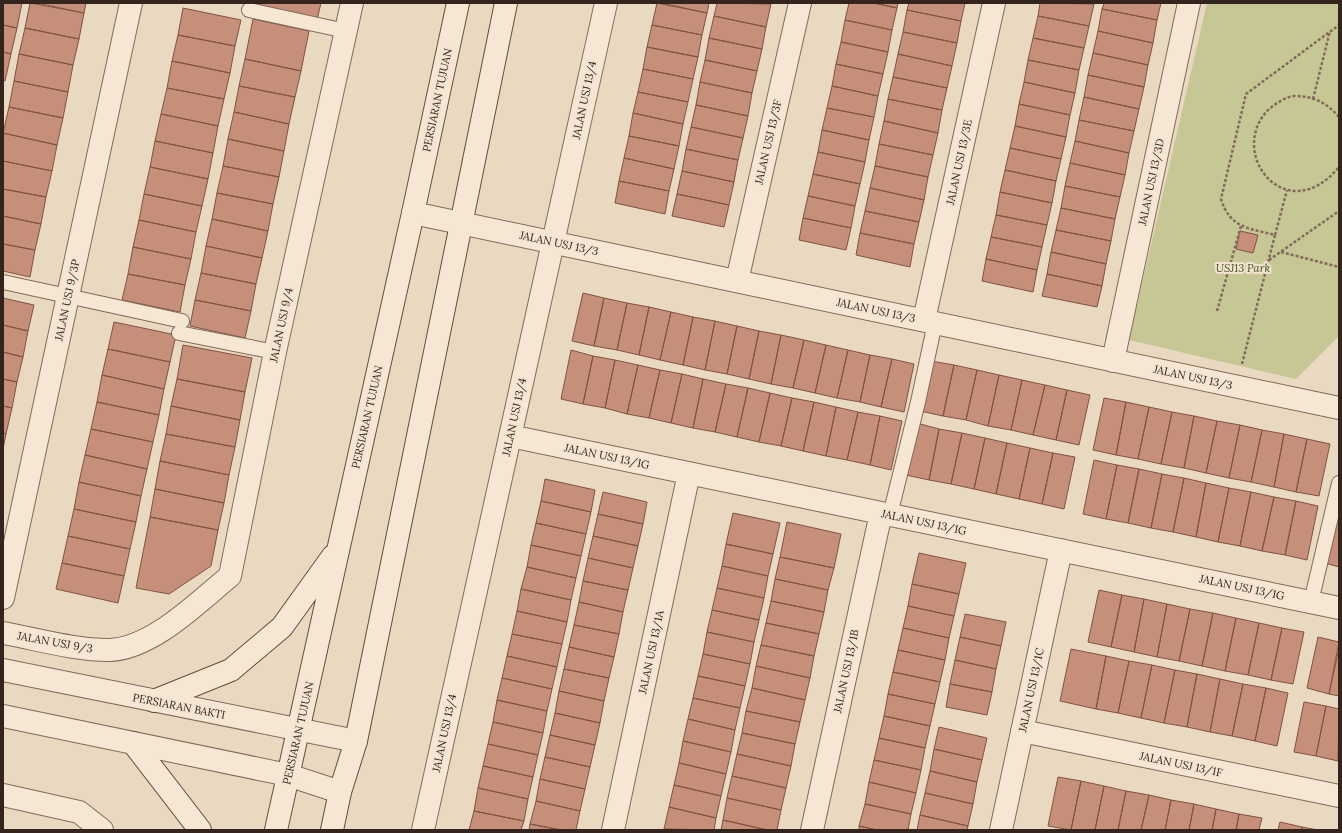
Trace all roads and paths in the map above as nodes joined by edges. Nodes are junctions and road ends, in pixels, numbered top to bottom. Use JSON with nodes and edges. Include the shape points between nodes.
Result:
{"nodes":[{"id":1,"x":131,"y":3,"type":"edge"},
{"id":2,"x":352,"y":3,"type":"edge"},
{"id":3,"x":458,"y":3,"type":"edge"},
{"id":4,"x":506,"y":3,"type":"edge"},
{"id":5,"x":606,"y":3,"type":"edge"},
{"id":6,"x":800,"y":3,"type":"edge"},
{"id":7,"x":994,"y":3,"type":"edge"},
{"id":8,"x":1189,"y":3,"type":"edge"},
{"id":9,"x":249,"y":10,"type":"dead end"},
{"id":10,"x":1339,"y":25,"type":"edge"},
{"id":11,"x":346,"y":31,"type":"junction"},
{"id":12,"x":1330,"y":32,"type":"junction"},
{"id":13,"x":1314,"y":99,"type":"junction"},
{"id":14,"x":1339,"y":117,"type":"edge"},
{"id":15,"x":1339,"y":167,"type":"edge"},
{"id":16,"x":1287,"y":190,"type":"junction"},
{"id":17,"x":1339,"y":211,"type":"edge"},
{"id":18,"x":413,"y":213,"type":"junction"},
{"id":19,"x":462,"y":223,"type":"junction"},
{"id":20,"x":1241,"y":226,"type":"junction"},
{"id":21,"x":1275,"y":235,"type":"junction"},
{"id":22,"x":553,"y":242,"type":"junction"},
{"id":23,"x":1280,"y":252,"type":"junction"},
{"id":24,"x":1269,"y":260,"type":"junction"},
{"id":25,"x":1339,"y":267,"type":"edge"},
{"id":26,"x":737,"y":281,"type":"junction"},
{"id":27,"x":3,"y":282,"type":"edge"},
{"id":28,"x":68,"y":296,"type":"junction"},
{"id":29,"x":1217,"y":311,"type":"dead end"},
{"id":30,"x":930,"y":322,"type":"junction"},
{"id":31,"x":275,"y":352,"type":"junction"},
{"id":32,"x":1113,"y":361,"type":"junction"},
{"id":33,"x":1242,"y":367,"type":"dead end"},
{"id":34,"x":1339,"y":408,"type":"edge"},
{"id":35,"x":510,"y":436,"type":"junction"},
{"id":36,"x":689,"y":473,"type":"junction"},
{"id":37,"x":1339,"y":483,"type":"edge"},
{"id":38,"x":886,"y":514,"type":"junction"},
{"id":39,"x":337,"y":550,"type":"junction"},
{"id":40,"x":1061,"y":550,"type":"junction"},
{"id":41,"x":3,"y":598,"type":"edge"},
{"id":42,"x":1311,"y":602,"type":"junction"},
{"id":43,"x":1339,"y":608,"type":"edge"},
{"id":44,"x":172,"y":623,"type":"joint"},
{"id":45,"x":3,"y":632,"type":"edge"},
{"id":46,"x":3,"y":670,"type":"edge"},
{"id":47,"x":154,"y":701,"type":"junction"},
{"id":48,"x":3,"y":716,"type":"edge"},
{"id":49,"x":299,"y":729,"type":"junction"},
{"id":50,"x":1022,"y":731,"type":"junction"},
{"id":51,"x":356,"y":741,"type":"junction"},
{"id":52,"x":132,"y":743,"type":"junction"},
{"id":53,"x":288,"y":775,"type":"junction"},
{"id":54,"x":340,"y":792,"type":"junction"},
{"id":55,"x":3,"y":795,"type":"edge"},
{"id":56,"x":1339,"y":796,"type":"edge"},
{"id":57,"x":102,"y":830,"type":"edge"},
{"id":58,"x":200,"y":830,"type":"edge"},
{"id":59,"x":276,"y":830,"type":"edge"},
{"id":60,"x":332,"y":830,"type":"edge"},
{"id":61,"x":423,"y":830,"type":"edge"},
{"id":62,"x":613,"y":830,"type":"edge"},
{"id":63,"x":812,"y":830,"type":"edge"},
{"id":64,"x":1001,"y":830,"type":"edge"}],
"edges":[{"from":1,"to":28,"type":"street","name":"JALAN USJ 9/3P"},
{"from":2,"to":11,"type":"street","name":"JALAN USJ 9/4"},
{"from":3,"to":18,"type":"street","name":"PERSIARAN TUJUAN"},
{"from":4,"to":19,"type":"street"},
{"from":5,"to":22,"type":"street","name":"JALAN USJ 13/4"},
{"from":6,"to":26,"type":"street","name":"JALAN USJ 13/3F"},
{"from":7,"to":30,"type":"street","name":"JALAN USJ 13/3E"},
{"from":8,"to":32,"type":"street","name":"JALAN USJ 13/3D"},
{"from":9,"to":11,"type":"lane"},
{"from":10,"to":12,"type":"path"},
{"from":11,"to":31,"type":"street","name":"JALAN USJ 9/4"},
{"from":12,"to":13,"type":"path"},
{"from":12,"to":20,"type":"path","via":[[1246,94],[1221,199],[1225,211]]},
{"from":13,"to":14,"type":"path","via":[[1330,107]]},
{"from":13,"to":16,"type":"path","via":[[1302,96],[1289,97],[1273,106],[1258,124],[1254,146],[1256,157],[1270,181]]},
{"from":15,"to":16,"type":"path","via":[[1317,187]]},
{"from":16,"to":21,"type":"path"},
{"from":17,"to":23,"type":"path"},
{"from":18,"to":19,"type":"street","name":"JALAN USJ 13/3"},
{"from":18,"to":39,"type":"street","name":"PERSIARAN TUJUAN"},
{"from":19,"to":22,"type":"street","name":"JALAN USJ 13/3"},
{"from":19,"to":51,"type":"street"},
{"from":20,"to":21,"type":"path"},
{"from":20,"to":29,"type":"path"},
{"from":21,"to":24,"type":"path"},
{"from":22,"to":26,"type":"street","name":"JALAN USJ 13/3"},
{"from":22,"to":35,"type":"street","name":"JALAN USJ 13/4"},
{"from":23,"to":24,"type":"path"},
{"from":23,"to":25,"type":"path"},
{"from":24,"to":33,"type":"path"},
{"from":26,"to":30,"type":"street","name":"JALAN USJ 13/3"},
{"from":27,"to":28,"type":"lane"},
{"from":28,"to":31,"type":"lane"},
{"from":28,"to":41,"type":"street","name":"JALAN USJ 9/3P"},
{"from":30,"to":32,"type":"street","name":"JALAN USJ 13/3"},
{"from":30,"to":38,"type":"lane","via":[[918,402]]},
{"from":31,"to":44,"type":"street","name":"JALAN USJ 9/4","via":[[230,576]]},
{"from":32,"to":34,"type":"street","name":"JALAN USJ 13/3"},
{"from":35,"to":36,"type":"street","name":"JALAN USJ 13/1G"},
{"from":35,"to":61,"type":"street","name":"JALAN USJ 13/4"},
{"from":36,"to":38,"type":"street","name":"JALAN USJ 13/1G"},
{"from":36,"to":62,"type":"street","name":"JALAN USJ 13/1A"},
{"from":37,"to":42,"type":"lane"},
{"from":38,"to":40,"type":"street","name":"JALAN USJ 13/1G"},
{"from":38,"to":63,"type":"street","name":"JALAN USJ 13/1B"},
{"from":39,"to":47,"type":"street","via":[[282,627],[231,670]]},
{"from":39,"to":49,"type":"street","name":"PERSIARAN TUJUAN"},
{"from":40,"to":42,"type":"street","name":"JALAN USJ 13/1G"},
{"from":40,"to":50,"type":"street","name":"JALAN USJ 13/1C"},
{"from":42,"to":43,"type":"street","name":"JALAN USJ 13/1G"},
{"from":44,"to":45,"type":"street","name":"JALAN USJ 9/3","via":[[148,638],[110,650],[88,649]]},
{"from":46,"to":47,"type":"street","name":"PERSIARAN BAKTI"},
{"from":47,"to":49,"type":"street","name":"PERSIARAN BAKTI"},
{"from":48,"to":52,"type":"street"},
{"from":49,"to":51,"type":"street","name":"PERSIARAN BAKTI"},
{"from":49,"to":53,"type":"street","name":"PERSIARAN TUJUAN"},
{"from":50,"to":56,"type":"street","name":"JALAN USJ 13/1F"},
{"from":50,"to":64,"type":"street","name":"JALAN USJ 13/1C"},
{"from":51,"to":54,"type":"street"},
{"from":52,"to":53,"type":"street"},
{"from":52,"to":58,"type":"street"},
{"from":53,"to":54,"type":"street"},
{"from":53,"to":59,"type":"street","name":"PERSIARAN TUJUAN"},
{"from":54,"to":60,"type":"street"},
{"from":55,"to":57,"type":"street","via":[[79,812]]}]}
